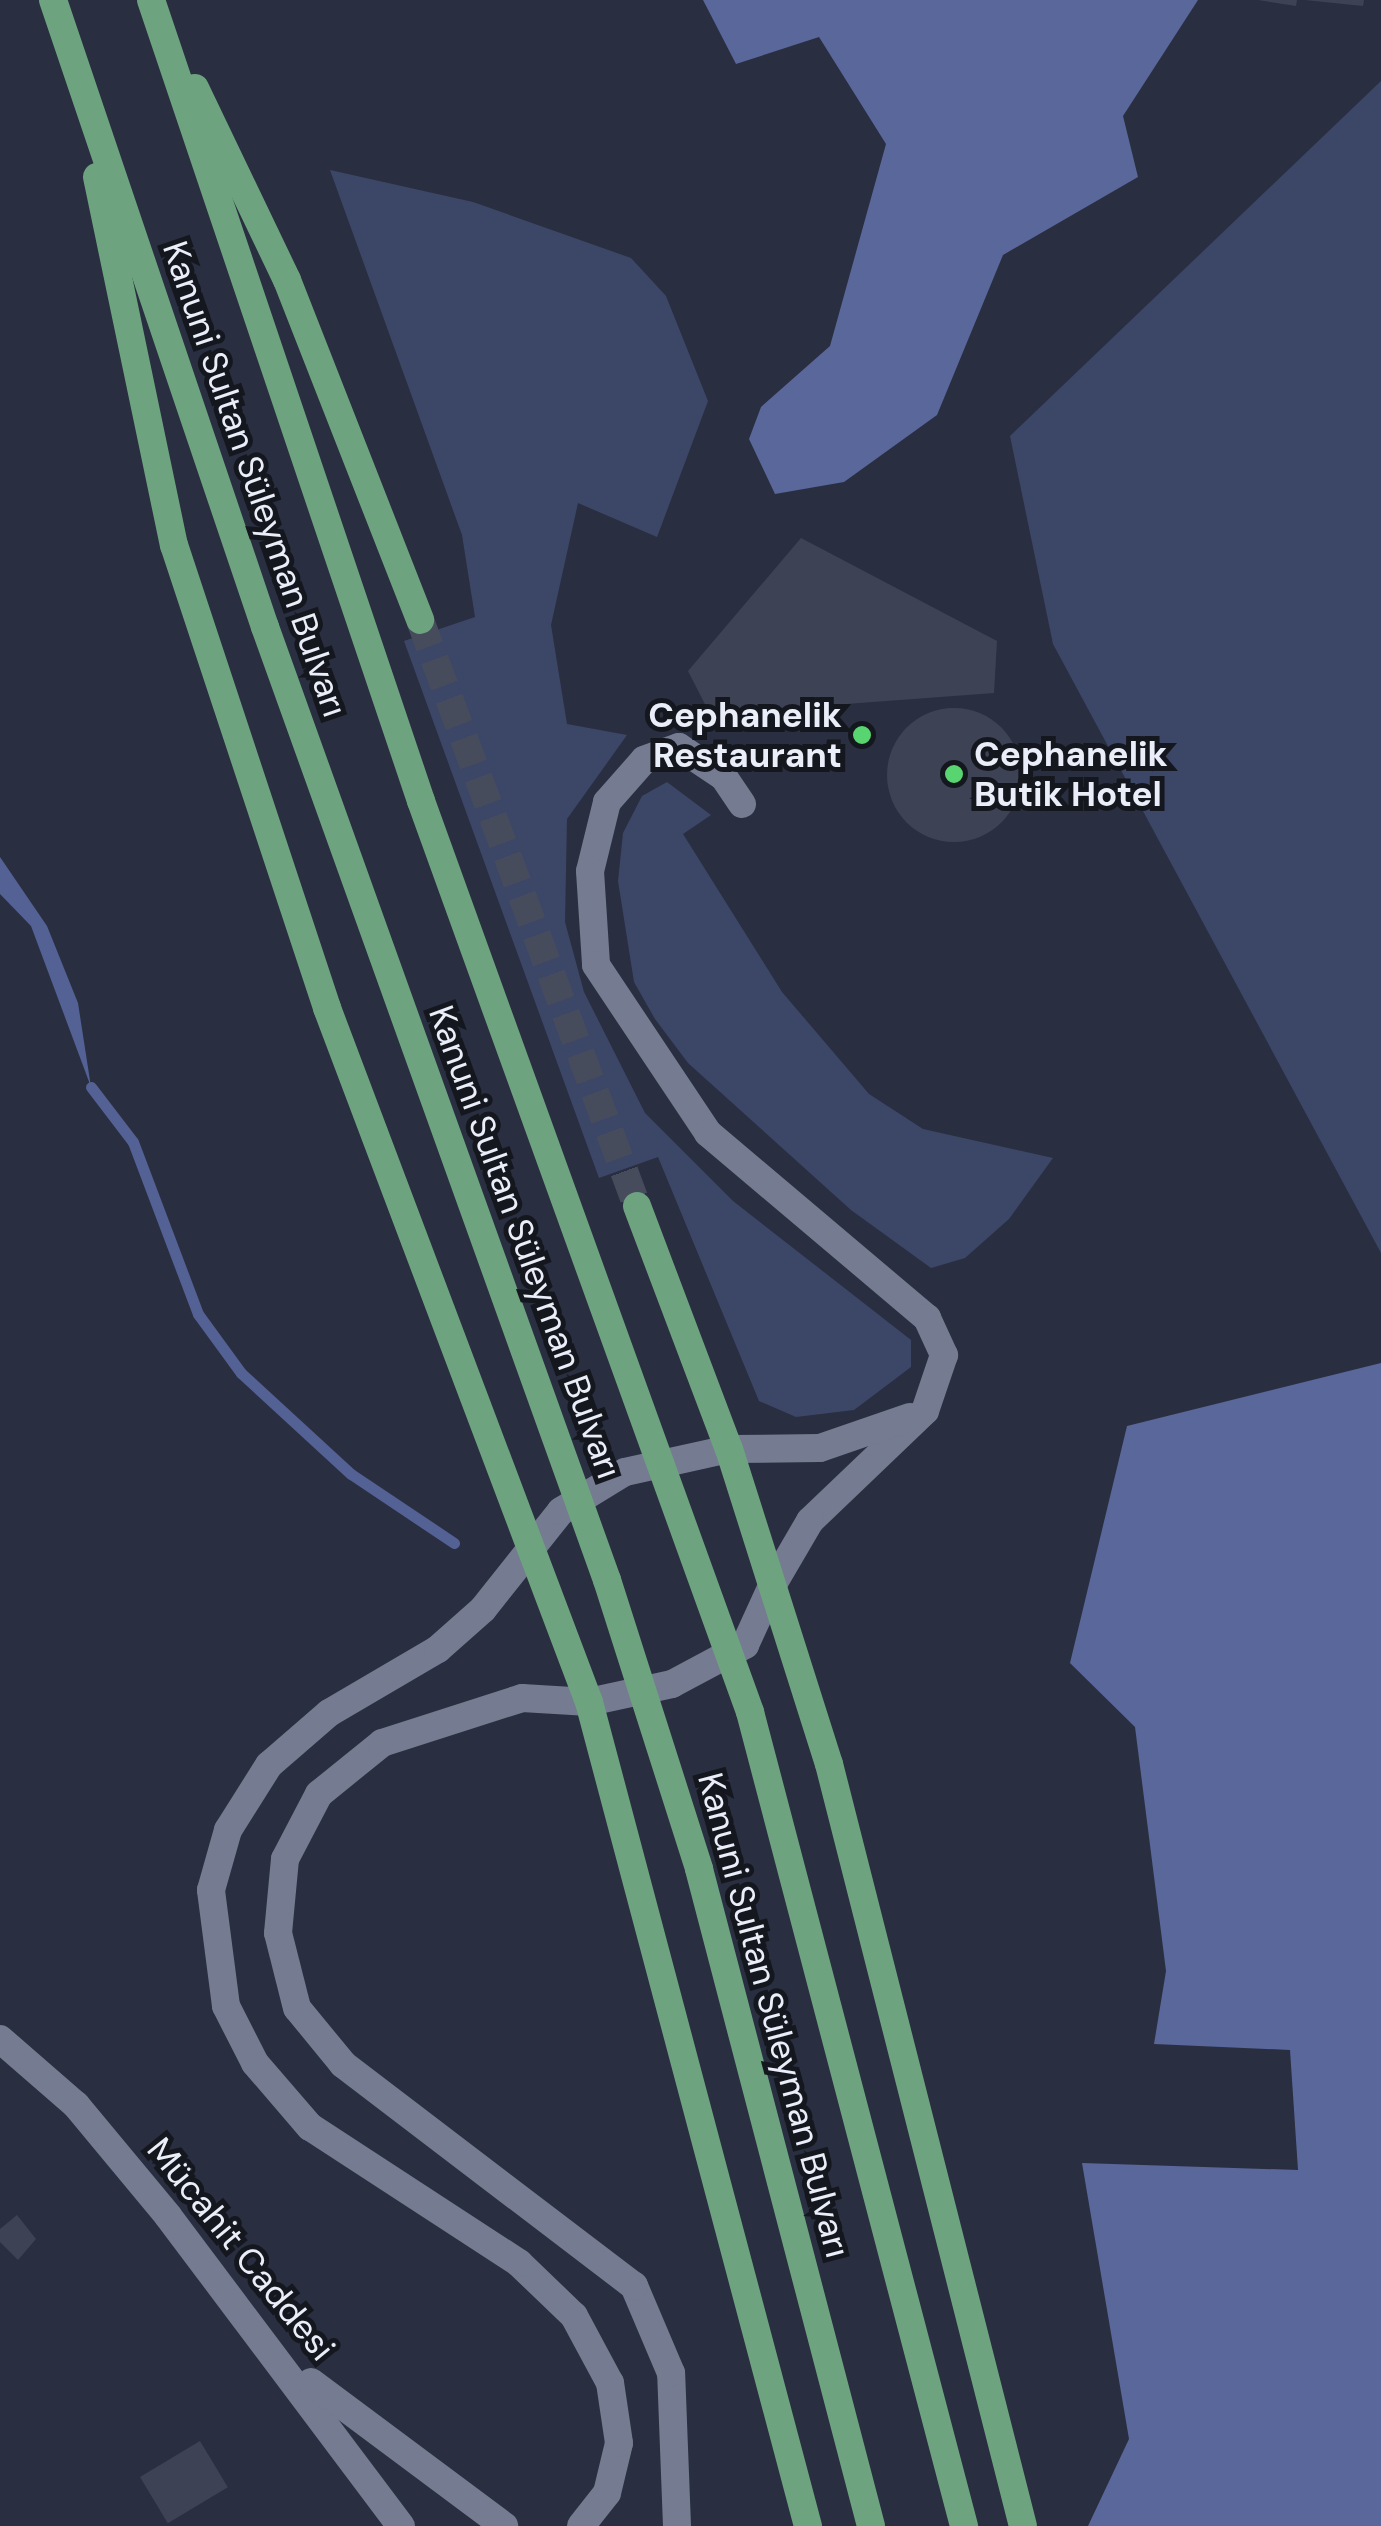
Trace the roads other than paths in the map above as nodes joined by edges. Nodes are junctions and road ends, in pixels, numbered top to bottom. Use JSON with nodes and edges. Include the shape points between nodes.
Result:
{"nodes":[{"id":1,"x":53,"y":0,"type":"edge"},
{"id":2,"x":152,"y":0,"type":"edge"},
{"id":3,"x":75,"y":65,"type":"junction"},
{"id":4,"x":420,"y":620,"type":"tunnel mouth"},
{"id":5,"x":742,"y":804,"type":"dead end"},
{"id":6,"x":636,"y":1206,"type":"tunnel mouth"},
{"id":7,"x":925,"y":1411,"type":"junction"},
{"id":8,"x":729,"y":1448,"type":"junction"},
{"id":9,"x":536,"y":1544,"type":"junction"},
{"id":10,"x":772,"y":1586,"type":"junction"},
{"id":11,"x":590,"y":1702,"type":"junction"},
{"id":12,"x":0,"y":2039,"type":"edge"},
{"id":13,"x":286,"y":2363,"type":"junction"},
{"id":14,"x":401,"y":2526,"type":"edge"},
{"id":15,"x":504,"y":2526,"type":"edge"},
{"id":16,"x":581,"y":2526,"type":"edge"},
{"id":17,"x":677,"y":2526,"type":"edge"},
{"id":18,"x":808,"y":2526,"type":"edge"},
{"id":19,"x":872,"y":2526,"type":"edge"},
{"id":20,"x":964,"y":2526,"type":"edge"},
{"id":21,"x":1023,"y":2526,"type":"edge"}],
"edges":[{"from":1,"to":3,"type":"main road","name":"Kanuni Sultan Süleyman Bulvarı"},
{"from":2,"to":4,"type":"main road","via":[[287,280]]},
{"from":2,"to":20,"type":"main road","name":"Kanuni Sultan Süleyman Bulvarı","via":[[516,1060],[750,1712]]},
{"from":3,"to":9,"type":"main road","via":[[174,544],[327,1008]]},
{"from":3,"to":19,"type":"main road","name":"Kanuni Sultan Süleyman Bulvarı","via":[[405,1021],[607,1580],[700,1870]]},
{"from":5,"to":7,"type":"street","via":[[724,777],[678,747],[644,760],[607,802],[590,871],[596,965],[708,1132],[927,1318],[944,1355]]},
{"from":6,"to":8,"type":"main road"},
{"from":7,"to":8,"type":"street","via":[[820,1448]]},
{"from":7,"to":10,"type":"street","via":[[810,1520]]},
{"from":8,"to":9,"type":"street","via":[[624,1472],[561,1512]]},
{"from":8,"to":10,"type":"main road"},
{"from":9,"to":11,"type":"main road"},
{"from":9,"to":16,"type":"street","via":[[438,1649],[330,1713],[269,1765],[228,1830],[211,1890],[211,1940],[226,2006],[254,2063],[310,2127],[518,2263],[574,2316],[610,2382],[619,2443],[607,2493]]},
{"from":10,"to":11,"type":"street","via":[[746,1645],[672,1684]]},
{"from":10,"to":21,"type":"main road","via":[[887,1964]]},
{"from":11,"to":17,"type":"street","via":[[522,1698],[382,1743],[319,1794],[284,1859],[278,1932],[297,2008],[343,2064],[634,2286],[671,2373]]},
{"from":11,"to":18,"type":"main road"},
{"from":12,"to":13,"type":"street","name":"Mücahit Caddesi","via":[[76,2105]]},
{"from":13,"to":14,"type":"street","name":"Mücahit Caddesi"},
{"from":13,"to":15,"type":"street"}]}
